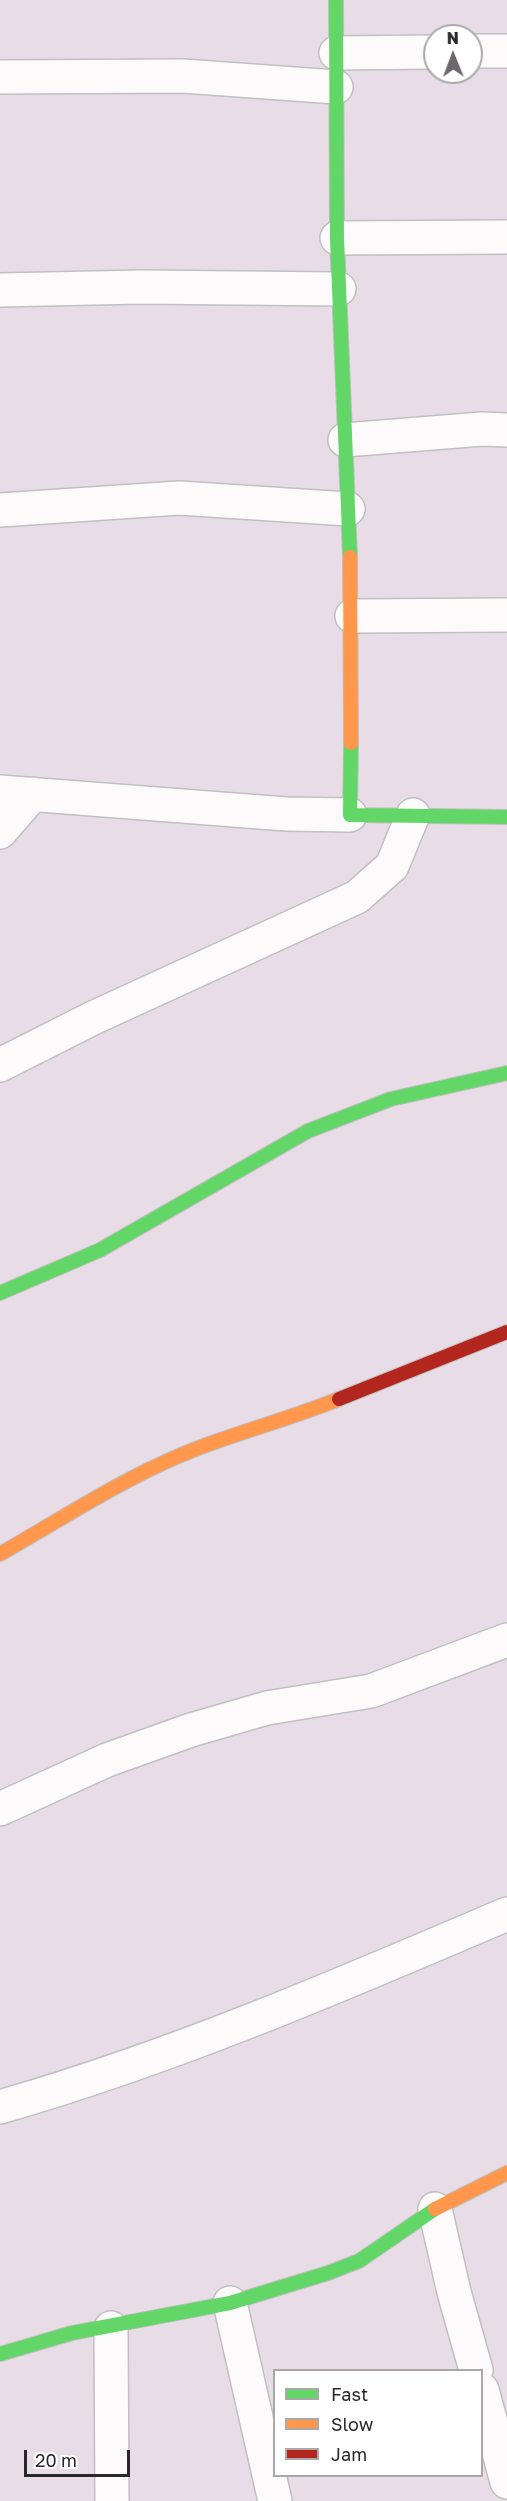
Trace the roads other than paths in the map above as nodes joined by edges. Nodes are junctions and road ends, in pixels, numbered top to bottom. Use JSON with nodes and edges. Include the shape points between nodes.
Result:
{"nodes":[{"id":1,"x":336,"y":0,"type":"edge"},
{"id":2,"x":483,"y":51,"type":"edge"},
{"id":3,"x":507,"y":51,"type":"edge"},
{"id":4,"x":423,"y":52,"type":"edge"},
{"id":5,"x":336,"y":54,"type":"junction"},
{"id":6,"x":0,"y":77,"type":"edge"},
{"id":7,"x":336,"y":87,"type":"junction"},
{"id":8,"x":507,"y":237,"type":"edge"},
{"id":9,"x":337,"y":238,"type":"junction"},
{"id":10,"x":339,"y":289,"type":"junction"},
{"id":11,"x":0,"y":290,"type":"edge"},
{"id":12,"x":507,"y":430,"type":"edge"},
{"id":13,"x":345,"y":440,"type":"junction"},
{"id":14,"x":348,"y":509,"type":"junction"},
{"id":15,"x":0,"y":510,"type":"edge"},
{"id":16,"x":507,"y":615,"type":"edge"},
{"id":17,"x":352,"y":616,"type":"junction"},
{"id":18,"x":0,"y":792,"type":"edge"},
{"id":19,"x":33,"y":794,"type":"junction"},
{"id":20,"x":350,"y":815,"type":"junction"},
{"id":21,"x":413,"y":815,"type":"junction"},
{"id":22,"x":507,"y":817,"type":"edge"},
{"id":23,"x":0,"y":832,"type":"edge"},
{"id":24,"x":0,"y":1065,"type":"edge"},
{"id":25,"x":507,"y":1073,"type":"edge"},
{"id":26,"x":0,"y":1293,"type":"edge"},
{"id":27,"x":507,"y":1332,"type":"edge"},
{"id":28,"x":0,"y":1554,"type":"edge"},
{"id":29,"x":507,"y":1640,"type":"edge"},
{"id":30,"x":0,"y":1809,"type":"edge"},
{"id":31,"x":507,"y":1914,"type":"edge"},
{"id":32,"x":0,"y":2107,"type":"edge"},
{"id":33,"x":507,"y":2173,"type":"edge"},
{"id":34,"x":435,"y":2209,"type":"junction"},
{"id":35,"x":231,"y":2303,"type":"junction"},
{"id":36,"x":111,"y":2328,"type":"junction"},
{"id":37,"x":0,"y":2354,"type":"edge"},
{"id":38,"x":476,"y":2369,"type":"edge"},
{"id":39,"x":483,"y":2394,"type":"edge"},
{"id":40,"x":507,"y":2482,"type":"edge"},
{"id":41,"x":112,"y":2501,"type":"edge"},
{"id":42,"x":275,"y":2501,"type":"edge"}],
"edges":[{"from":1,"to":5,"type":"street"},
{"from":2,"to":3,"type":"street"},
{"from":4,"to":5,"type":"street"},
{"from":5,"to":7,"type":"street"},
{"from":6,"to":7,"type":"street","via":[[183,76]]},
{"from":7,"to":9,"type":"street"},
{"from":8,"to":9,"type":"street"},
{"from":9,"to":10,"type":"street"},
{"from":10,"to":11,"type":"street"},
{"from":10,"to":13,"type":"street"},
{"from":12,"to":13,"type":"street"},
{"from":13,"to":14,"type":"street"},
{"from":14,"to":15,"type":"street","via":[[179,498]]},
{"from":14,"to":17,"type":"street"},
{"from":16,"to":17,"type":"street"},
{"from":17,"to":20,"type":"street"},
{"from":18,"to":19,"type":"street"},
{"from":19,"to":20,"type":"street","via":[[286,814]]},
{"from":19,"to":23,"type":"street"},
{"from":20,"to":21,"type":"street"},
{"from":21,"to":22,"type":"street"},
{"from":21,"to":24,"type":"street","via":[[392,866],[357,897]]},
{"from":25,"to":26,"type":"street","via":[[391,1099],[308,1131],[91,1254]]},
{"from":27,"to":28,"type":"street","via":[[286,1420],[190,1451]]},
{"from":29,"to":30,"type":"street","via":[[370,1691],[267,1708],[191,1730],[107,1761]]},
{"from":31,"to":32,"type":"street","via":[[234,2028]]},
{"from":33,"to":34,"type":"street"},
{"from":34,"to":35,"type":"street","via":[[359,2261]]},
{"from":34,"to":38,"type":"street"},
{"from":35,"to":36,"type":"street"},
{"from":35,"to":42,"type":"street"},
{"from":36,"to":37,"type":"street","via":[[44,2340]]},
{"from":36,"to":41,"type":"street"},
{"from":39,"to":40,"type":"street"}]}
